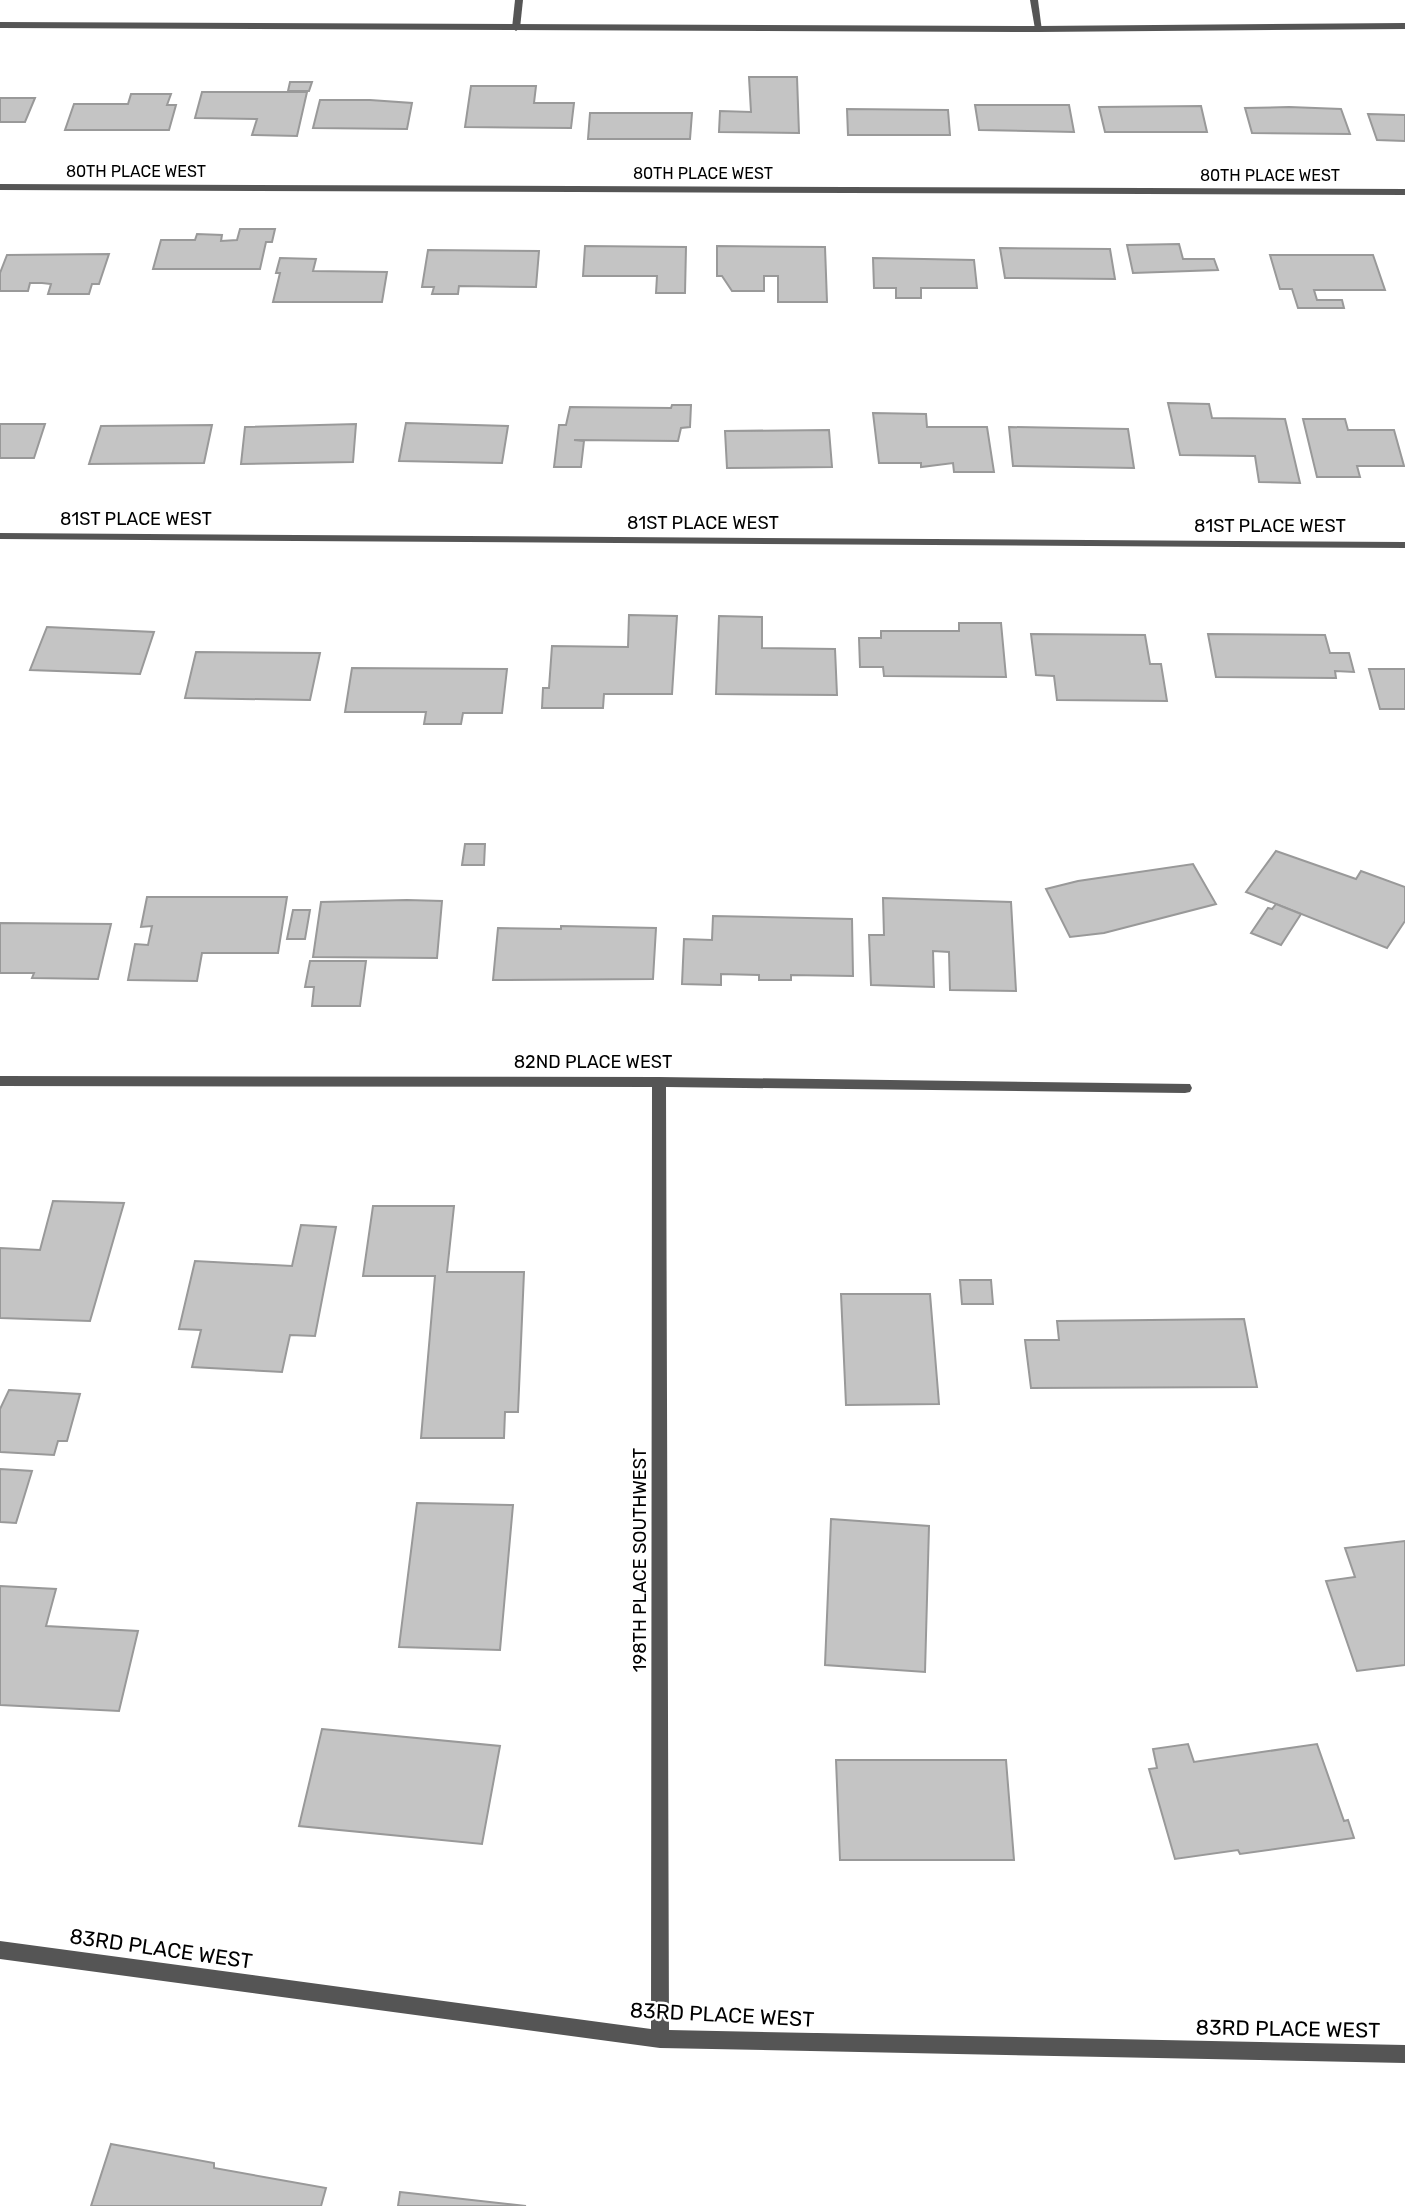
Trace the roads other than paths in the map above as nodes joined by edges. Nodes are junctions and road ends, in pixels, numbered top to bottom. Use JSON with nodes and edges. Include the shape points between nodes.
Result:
{"nodes":[{"id":1,"x":519,"y":0,"type":"edge"},
{"id":2,"x":1034,"y":0,"type":"edge"},
{"id":3,"x":0,"y":25,"type":"edge"},
{"id":4,"x":1405,"y":26,"type":"edge"},
{"id":5,"x":516,"y":28,"type":"junction"},
{"id":6,"x":1039,"y":29,"type":"junction"},
{"id":7,"x":0,"y":187,"type":"edge"},
{"id":8,"x":1405,"y":192,"type":"edge"},
{"id":9,"x":0,"y":536,"type":"edge"},
{"id":10,"x":1405,"y":545,"type":"edge"},
{"id":11,"x":0,"y":1081,"type":"edge"},
{"id":12,"x":659,"y":1082,"type":"junction"},
{"id":13,"x":1185,"y":1088,"type":"dead end"},
{"id":14,"x":0,"y":1950,"type":"edge"},
{"id":15,"x":660,"y":2039,"type":"junction"},
{"id":16,"x":1405,"y":2054,"type":"edge"}],
"edges":[{"from":1,"to":5,"type":"street"},
{"from":2,"to":6,"type":"street"},
{"from":3,"to":5,"type":"street"},
{"from":4,"to":6,"type":"street"},
{"from":5,"to":6,"type":"street"},
{"from":7,"to":8,"type":"street","name":"80TH PLACE WEST"},
{"from":9,"to":10,"type":"street","name":"81ST PLACE WEST"},
{"from":11,"to":12,"type":"street","name":"82ND PLACE WEST"},
{"from":12,"to":13,"type":"street","name":"82ND PLACE WEST"},
{"from":12,"to":15,"type":"street","name":"198TH PLACE SOUTHWEST"},
{"from":14,"to":15,"type":"street","name":"83RD PLACE WEST"},
{"from":15,"to":16,"type":"street","name":"83RD PLACE WEST"}]}
